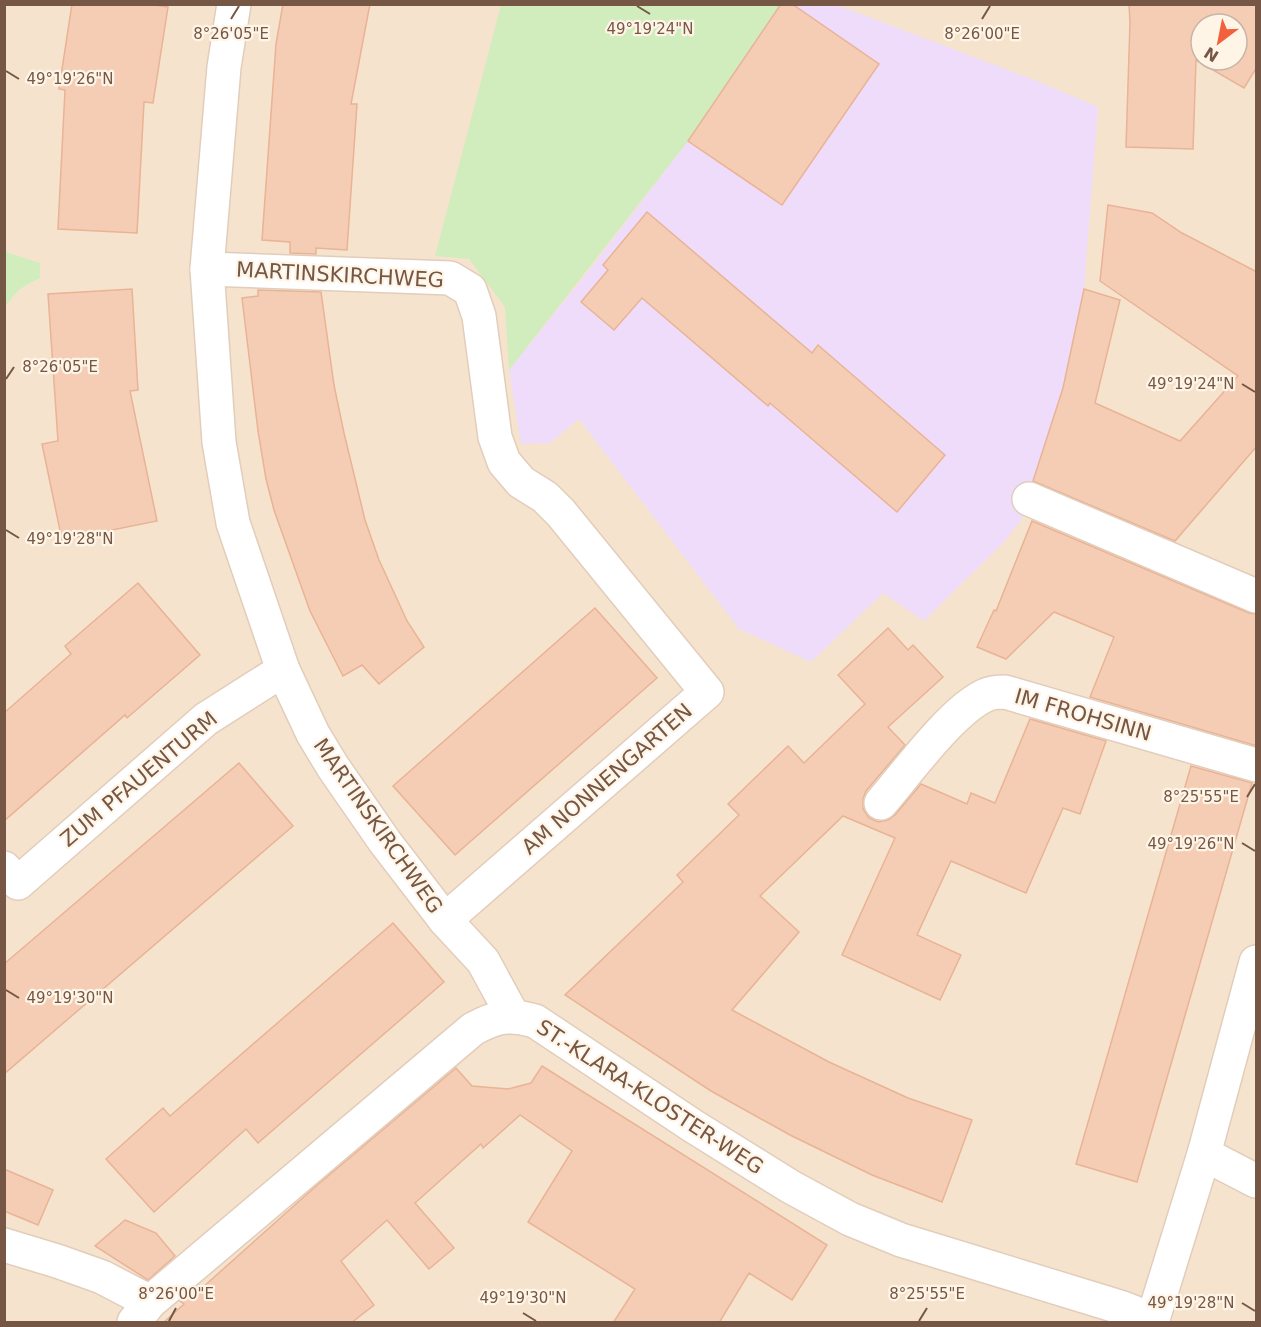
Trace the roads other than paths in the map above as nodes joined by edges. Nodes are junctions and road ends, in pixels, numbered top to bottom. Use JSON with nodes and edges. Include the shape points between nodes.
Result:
{"nodes":[{"id":1,"x":234,"y":4,"type":"edge"},
{"id":2,"x":207,"y":269,"type":"junction"},
{"id":3,"x":1029,"y":500,"type":"dead end"},
{"id":4,"x":586,"y":544,"type":"joint"},
{"id":5,"x":1255,"y":590,"type":"edge"},
{"id":6,"x":283,"y":670,"type":"junction"},
{"id":7,"x":1257,"y":765,"type":"edge"},
{"id":8,"x":881,"y":802,"type":"dead end"},
{"id":9,"x":4,"y":868,"type":"edge"},
{"id":10,"x":445,"y":920,"type":"junction"},
{"id":11,"x":1257,"y":962,"type":"edge"},
{"id":12,"x":513,"y":1016,"type":"junction"},
{"id":13,"x":1204,"y":1154,"type":"junction"},
{"id":14,"x":1257,"y":1181,"type":"edge"},
{"id":15,"x":4,"y":1245,"type":"edge"},
{"id":16,"x":142,"y":1312,"type":"edge"},
{"id":17,"x":1153,"y":1321,"type":"edge"}],
"edges":[{"from":1,"to":2,"type":"street","name":"MARTINSKIRCHWEG","via":[[224,67]]},
{"from":2,"to":4,"type":"street","name":"MARTINSKIRCHWEG","via":[[450,278],[470,290],[479,316],[495,437],[504,462],[521,482],[545,497]]},
{"from":2,"to":6,"type":"street","name":"MARTINSKIRCHWEG","via":[[219,442],[233,523]]},
{"from":3,"to":5,"type":"street"},
{"from":4,"to":10,"type":"street","name":"AM NONNENGARTEN","via":[[707,692]]},
{"from":6,"to":9,"type":"street","name":"ZUM PFAUENTURM","via":[[206,718],[18,883]]},
{"from":6,"to":10,"type":"street","name":"MARTINSKIRCHWEG","via":[[333,767]]},
{"from":7,"to":8,"type":"street","name":"IM FROHSINN","via":[[1005,692],[988,694],[970,704]]},
{"from":10,"to":12,"type":"street","name":"MARTINSKIRCHWEG","via":[[483,961]]},
{"from":11,"to":13,"type":"street"},
{"from":12,"to":16,"type":"street","name":"ST.-KLARA-KLOSTER-WEG","via":[[492,1018],[473,1029]]},
{"from":12,"to":17,"type":"street","name":"ST.-KLARA-KLOSTER-WEG","via":[[535,1021],[703,1132],[850,1219],[901,1240],[1123,1308]]},
{"from":13,"to":14,"type":"street"},
{"from":13,"to":17,"type":"street"},
{"from":15,"to":16,"type":"street","name":"ST.-KLARA-KLOSTER-WEG","via":[[102,1277]]}]}
